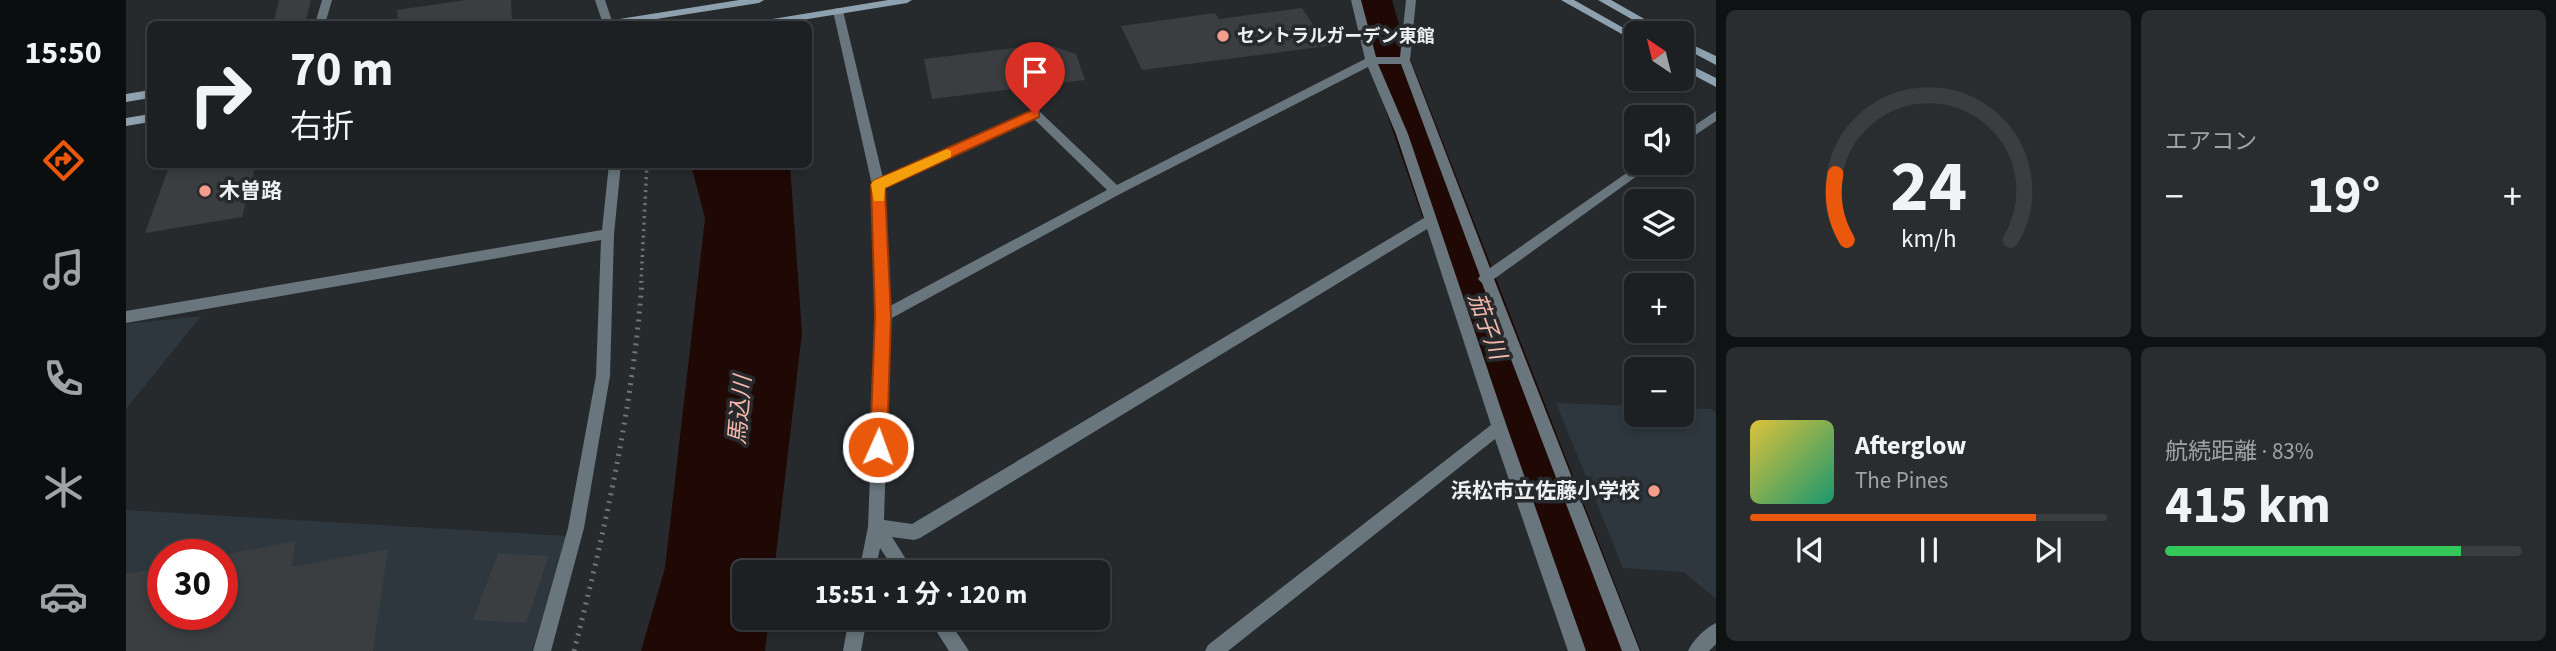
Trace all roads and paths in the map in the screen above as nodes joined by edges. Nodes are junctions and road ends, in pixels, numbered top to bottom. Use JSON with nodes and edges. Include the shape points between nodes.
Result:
{"nodes":[{"id":1,"x":327,"y":0,"type":"edge"},
{"id":2,"x":600,"y":0,"type":"edge"},
{"id":3,"x":759,"y":0,"type":"edge"},
{"id":4,"x":907,"y":0,"type":"edge"},
{"id":5,"x":1356,"y":0,"type":"edge"},
{"id":6,"x":1411,"y":0,"type":"edge"},
{"id":7,"x":1566,"y":0,"type":"edge"},
{"id":8,"x":1603,"y":0,"type":"edge"},
{"id":9,"x":838,"y":11,"type":"junction"},
{"id":10,"x":321,"y":21,"type":"edge"},
{"id":11,"x":606,"y":21,"type":"edge"},
{"id":12,"x":623,"y":21,"type":"edge"},
{"id":13,"x":781,"y":21,"type":"edge"},
{"id":14,"x":1642,"y":21,"type":"edge"},
{"id":15,"x":1624,"y":32,"type":"edge"},
{"id":16,"x":1694,"y":49,"type":"edge"},
{"id":17,"x":1405,"y":60,"type":"junction"},
{"id":18,"x":1371,"y":61,"type":"junction"},
{"id":19,"x":1716,"y":61,"type":"edge"},
{"id":20,"x":1694,"y":71,"type":"edge"},
{"id":21,"x":1716,"y":83,"type":"edge"},
{"id":22,"x":147,"y":94,"type":"edge"},
{"id":23,"x":126,"y":98,"type":"edge"},
{"id":24,"x":1716,"y":115,"type":"edge"},
{"id":25,"x":147,"y":118,"type":"edge"},
{"id":26,"x":126,"y":122,"type":"edge"},
{"id":27,"x":1694,"y":131,"type":"edge"},
{"id":28,"x":615,"y":168,"type":"edge"},
{"id":29,"x":1632,"y":175,"type":"edge"},
{"id":30,"x":878,"y":185,"type":"junction"},
{"id":31,"x":1116,"y":191,"type":"junction"},
{"id":32,"x":1431,"y":220,"type":"junction"},
{"id":33,"x":608,"y":234,"type":"junction"},
{"id":34,"x":1485,"y":279,"type":"junction"},
{"id":35,"x":883,"y":316,"type":"junction"},
{"id":36,"x":126,"y":317,"type":"edge"},
{"id":37,"x":1499,"y":427,"type":"junction"},
{"id":38,"x":876,"y":527,"type":"junction"},
{"id":39,"x":869,"y":560,"type":"edge"},
{"id":40,"x":898,"y":560,"type":"edge"},
{"id":41,"x":856,"y":630,"type":"edge"},
{"id":42,"x":945,"y":630,"type":"edge"},
{"id":43,"x":1716,"y":632,"type":"edge"},
{"id":44,"x":542,"y":651,"type":"edge"},
{"id":45,"x":852,"y":651,"type":"edge"},
{"id":46,"x":960,"y":651,"type":"edge"},
{"id":47,"x":1214,"y":651,"type":"edge"},
{"id":48,"x":1577,"y":651,"type":"edge"},
{"id":49,"x":1631,"y":651,"type":"edge"},
{"id":50,"x":1697,"y":651,"type":"edge"}],
"edges":[{"from":1,"to":10,"type":"street"},
{"from":2,"to":11,"type":"street"},
{"from":3,"to":12,"type":"street"},
{"from":4,"to":9,"type":"street"},
{"from":5,"to":18,"type":"street"},
{"from":6,"to":17,"type":"street"},
{"from":7,"to":15,"type":"street"},
{"from":8,"to":14,"type":"street"},
{"from":9,"to":13,"type":"street"},
{"from":9,"to":30,"type":"street"},
{"from":16,"to":19,"type":"street"},
{"from":17,"to":18,"type":"street"},
{"from":17,"to":34,"type":"street"},
{"from":18,"to":31,"type":"street"},
{"from":18,"to":32,"type":"street"},
{"from":20,"to":21,"type":"street"},
{"from":22,"to":23,"type":"street"},
{"from":24,"to":27,"type":"street"},
{"from":25,"to":26,"type":"street"},
{"from":28,"to":33,"type":"street"},
{"from":29,"to":34,"type":"street"},
{"from":30,"to":31,"type":"street","via":[[1035,114]]},
{"from":30,"to":35,"type":"street"},
{"from":31,"to":35,"type":"street"},
{"from":32,"to":37,"type":"street"},
{"from":32,"to":38,"type":"street","via":[[914,532]]},
{"from":33,"to":36,"type":"street"},
{"from":33,"to":44,"type":"street","via":[[603,376],[576,528]]},
{"from":34,"to":49,"type":"street"},
{"from":35,"to":38,"type":"street"},
{"from":37,"to":47,"type":"street"},
{"from":37,"to":48,"type":"street"},
{"from":38,"to":39,"type":"street"},
{"from":38,"to":40,"type":"street"},
{"from":41,"to":45,"type":"street"},
{"from":42,"to":46,"type":"street"},
{"from":43,"to":50,"type":"street"}]}
